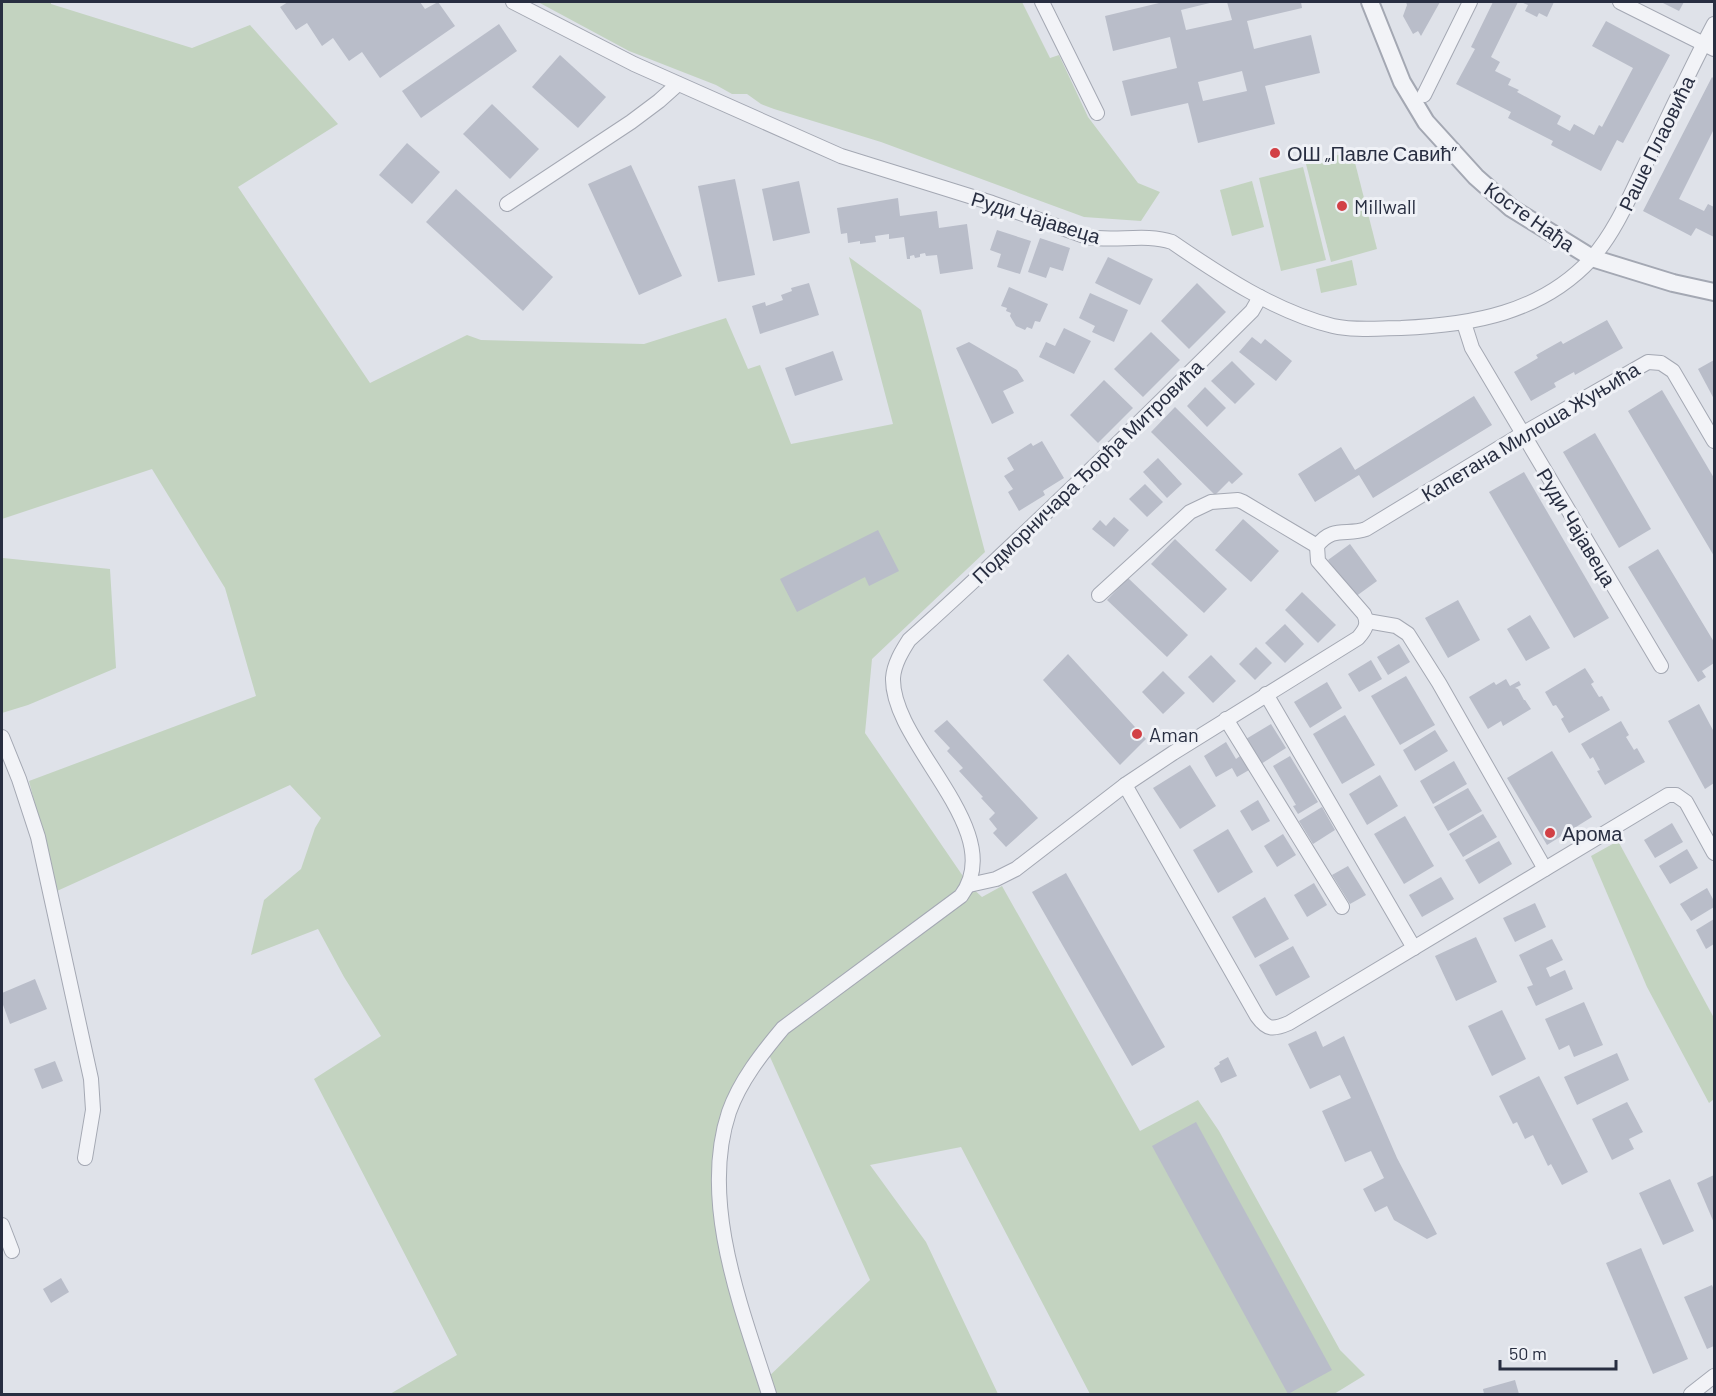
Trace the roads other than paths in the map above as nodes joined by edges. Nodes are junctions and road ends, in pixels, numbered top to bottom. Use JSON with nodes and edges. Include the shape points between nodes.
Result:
{"nodes":[{"id":1,"x":513,"y":2,"type":"edge"},
{"id":2,"x":1042,"y":2,"type":"edge"},
{"id":3,"x":1370,"y":2,"type":"edge"},
{"id":4,"x":1470,"y":2,"type":"edge"},
{"id":5,"x":1620,"y":2,"type":"edge"},
{"id":6,"x":1714,"y":24,"type":"edge"},
{"id":7,"x":1709,"y":46,"type":"edge"},
{"id":8,"x":678,"y":84,"type":"junction"},
{"id":9,"x":1425,"y":95,"type":"dead end"},
{"id":10,"x":1097,"y":113,"type":"dead end"},
{"id":11,"x":507,"y":204,"type":"dead end"},
{"id":12,"x":1592,"y":258,"type":"junction"},
{"id":13,"x":1714,"y":292,"type":"edge"},
{"id":14,"x":1260,"y":297,"type":"junction"},
{"id":15,"x":1464,"y":323,"type":"junction"},
{"id":16,"x":1522,"y":434,"type":"junction"},
{"id":17,"x":1714,"y":441,"type":"edge"},
{"id":18,"x":1317,"y":546,"type":"junction"},
{"id":19,"x":1099,"y":595,"type":"dead end"},
{"id":20,"x":1367,"y":621,"type":"junction"},
{"id":21,"x":1661,"y":666,"type":"dead end"},
{"id":22,"x":1266,"y":694,"type":"junction"},
{"id":23,"x":1226,"y":719,"type":"junction"},
{"id":24,"x":2,"y":737,"type":"edge"},
{"id":25,"x":1125,"y":785,"type":"junction"},
{"id":26,"x":1714,"y":853,"type":"edge"},
{"id":27,"x":1545,"y":869,"type":"junction"},
{"id":28,"x":969,"y":885,"type":"junction"},
{"id":29,"x":1342,"y":907,"type":"dead end"},
{"id":30,"x":1414,"y":948,"type":"junction"},
{"id":31,"x":85,"y":1158,"type":"dead end"},
{"id":32,"x":2,"y":1225,"type":"edge"},
{"id":33,"x":12,"y":1251,"type":"dead end"},
{"id":34,"x":1714,"y":1376,"type":"edge"},
{"id":35,"x":769,"y":1395,"type":"edge"},
{"id":36,"x":1691,"y":1395,"type":"edge"}],
"edges":[{"from":1,"to":8,"type":"street","name":"Руди Чајавеца"},
{"from":2,"to":10,"type":"street"},
{"from":3,"to":12,"type":"street","name":"Косте Нађа","via":[[1402,82],[1426,122],[1476,177],[1511,208]]},
{"from":4,"to":9,"type":"street"},
{"from":5,"to":7,"type":"street"},
{"from":6,"to":7,"type":"street","name":"Раше Плаовића"},
{"from":7,"to":12,"type":"street","name":"Раше Плаовића","via":[[1628,202]]},
{"from":8,"to":11,"type":"street","via":[[631,122]]},
{"from":8,"to":14,"type":"street","name":"Руди Чајавеца","via":[[841,156],[1078,234],[1172,242]]},
{"from":12,"to":13,"type":"street","name":"Косте Нађа"},
{"from":12,"to":15,"type":"street","name":"Руди Чајавеца","via":[[1550,293],[1531,303]]},
{"from":14,"to":15,"type":"street","name":"Руди Чајавеца","via":[[1340,327]]},
{"from":14,"to":28,"type":"street","name":"Подморничара Ђорђа Митровића","via":[[1252,311],[1089,472],[909,640],[901,652],[893,675],[896,701],[965,825],[972,871]]},
{"from":15,"to":16,"type":"street","name":"Руди Чајавеца","via":[[1472,348]]},
{"from":16,"to":17,"type":"street","name":"Капетана Милоша Жуњића","via":[[1648,362],[1661,363],[1672,371]]},
{"from":16,"to":18,"type":"street","name":"Капетана Милоша Жуњића","via":[[1366,529],[1334,533]]},
{"from":16,"to":21,"type":"street","name":"Руди Чајавеца"},
{"from":18,"to":19,"type":"street","via":[[1243,502],[1211,502],[1173,525]]},
{"from":18,"to":20,"type":"street","via":[[1318,561]]},
{"from":20,"to":22,"type":"street","via":[[1358,638]]},
{"from":20,"to":27,"type":"street","via":[[1396,626],[1408,634]]},
{"from":22,"to":23,"type":"street"},
{"from":22,"to":30,"type":"street"},
{"from":23,"to":25,"type":"street"},
{"from":23,"to":29,"type":"street"},
{"from":24,"to":31,"type":"street","via":[[38,837],[91,1079],[93,1110]]},
{"from":25,"to":28,"type":"street","via":[[1016,869],[996,879]]},
{"from":25,"to":30,"type":"street","via":[[1263,1025],[1272,1028],[1289,1023]]},
{"from":26,"to":27,"type":"street","via":[[1686,802],[1672,794]]},
{"from":27,"to":30,"type":"street"},
{"from":28,"to":35,"type":"street","via":[[961,896],[783,1028],[744,1080],[729,1112],[720,1156],[720,1212],[727,1256]]},
{"from":32,"to":33,"type":"street"},
{"from":34,"to":36,"type":"street"}]}
